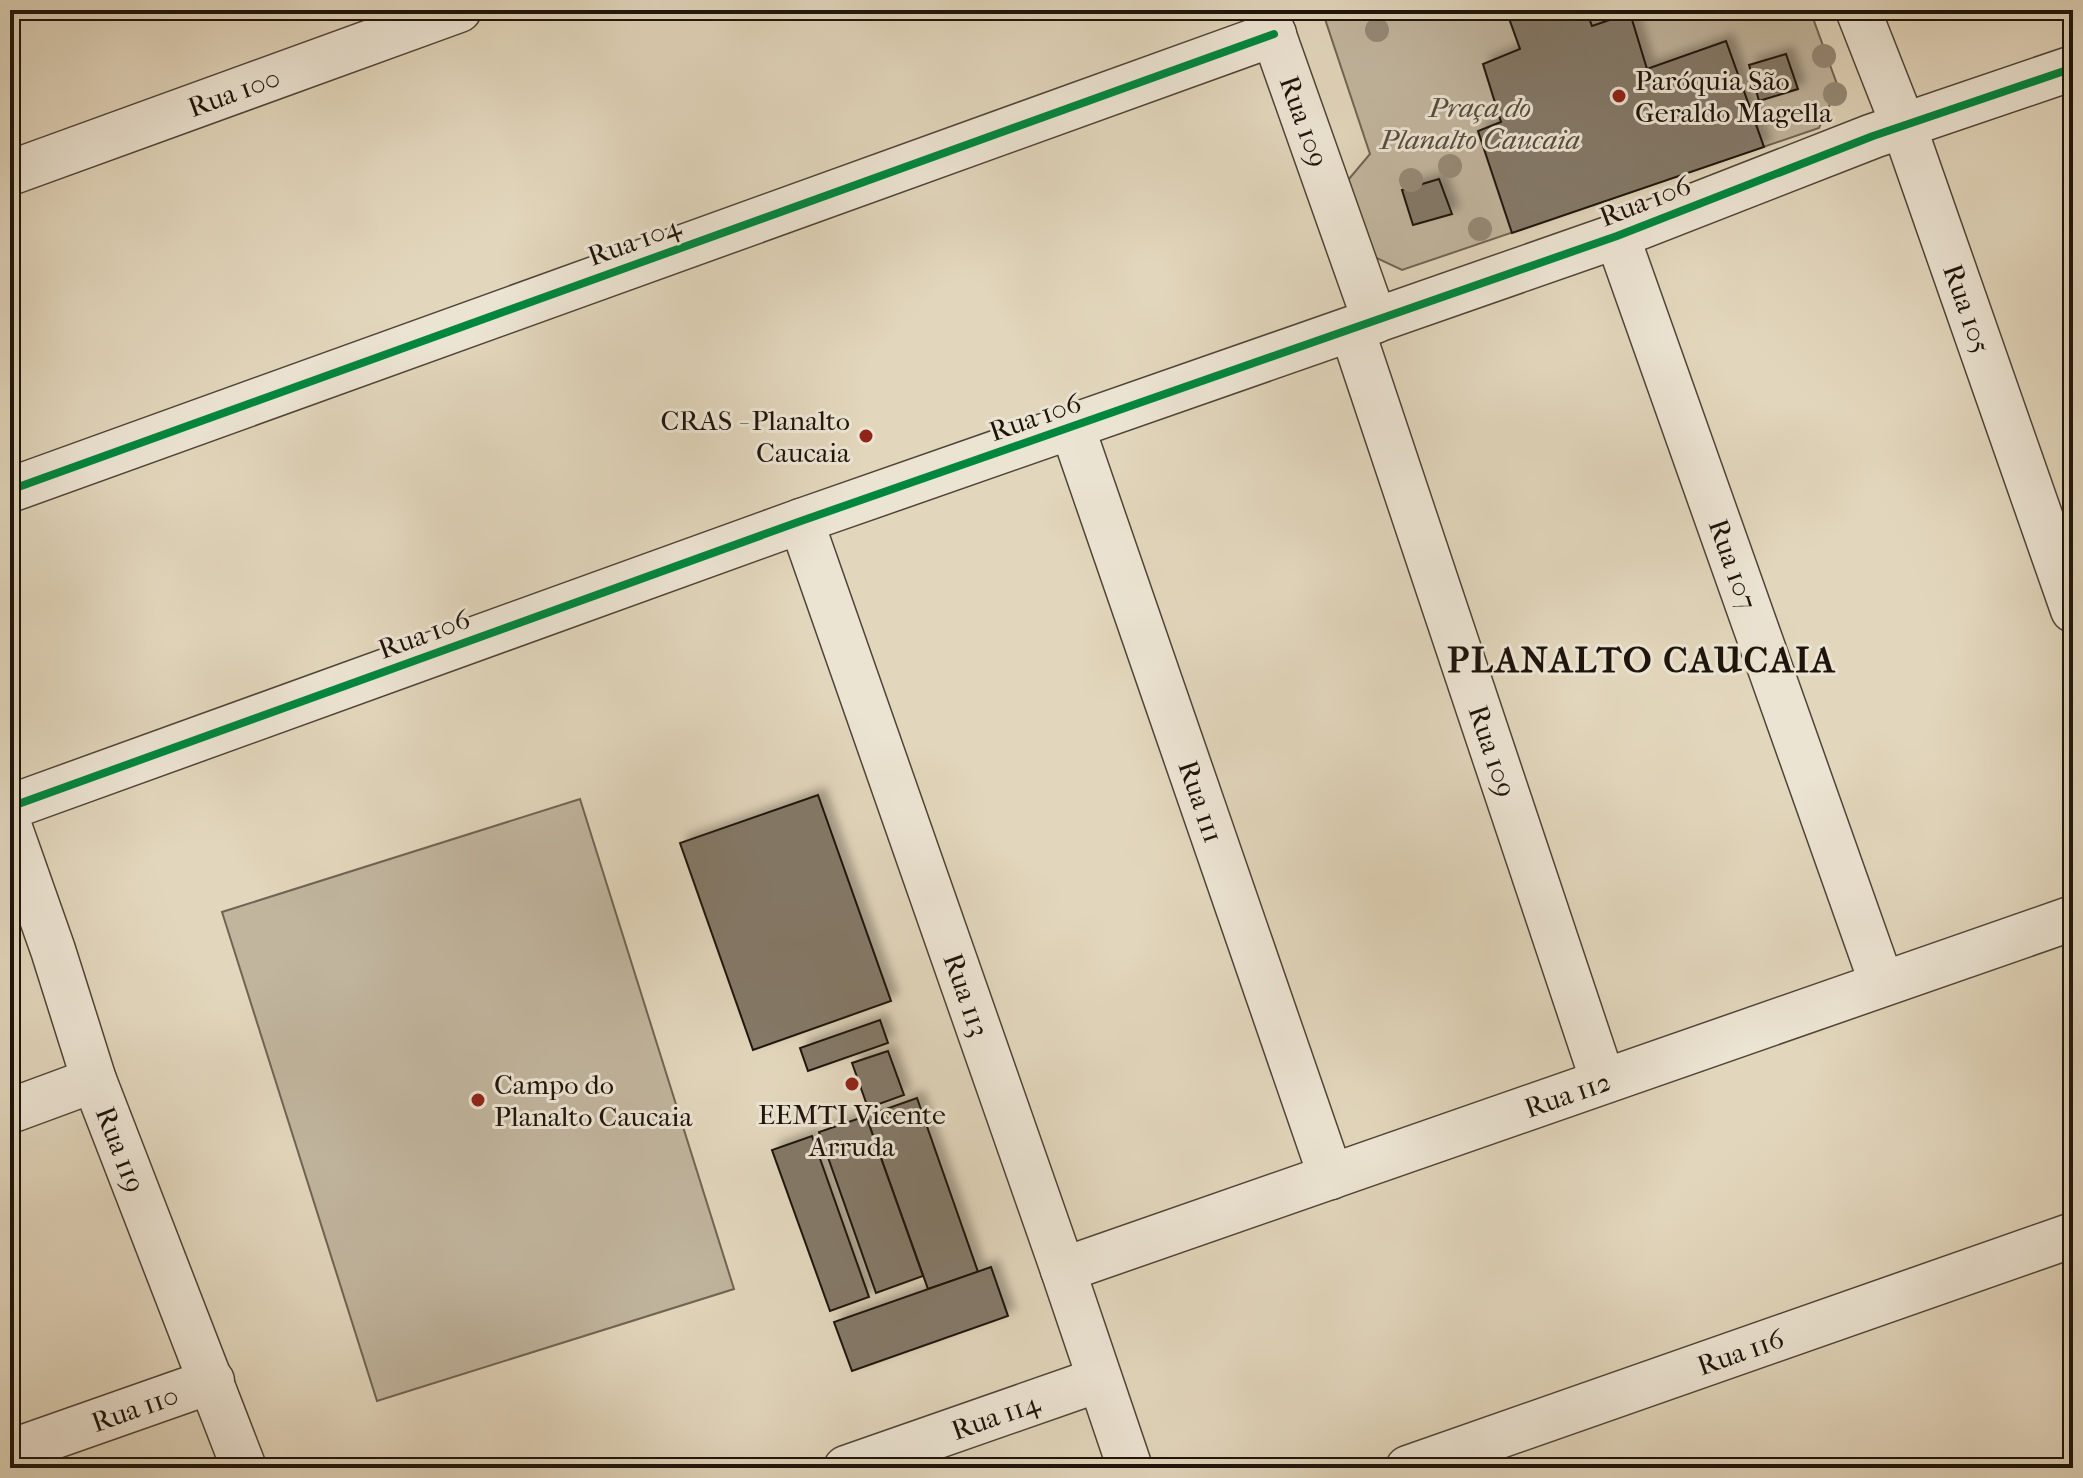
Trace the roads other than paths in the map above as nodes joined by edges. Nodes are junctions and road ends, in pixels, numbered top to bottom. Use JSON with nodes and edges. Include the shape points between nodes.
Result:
{"nodes":[{"id":1,"x":459,"y":10,"type":"edge"},
{"id":2,"x":1858,"y":10,"type":"edge"},
{"id":3,"x":1270,"y":22,"type":"edge"},
{"id":4,"x":2073,"y":68,"type":"edge"},
{"id":5,"x":1904,"y":127,"type":"junction"},
{"id":6,"x":10,"y":173,"type":"edge"},
{"id":7,"x":1617,"y":236,"type":"junction"},
{"id":8,"x":1363,"y":326,"type":"junction"},
{"id":9,"x":1072,"y":427,"type":"junction"},
{"id":10,"x":10,"y":490,"type":"edge"},
{"id":11,"x":801,"y":521,"type":"junction"},
{"id":12,"x":2073,"y":610,"type":"edge"},
{"id":13,"x":10,"y":807,"type":"edge"},
{"id":14,"x":10,"y":828,"type":"edge"},
{"id":15,"x":2073,"y":918,"type":"edge"},
{"id":16,"x":1882,"y":984,"type":"junction"},
{"id":17,"x":94,"y":1080,"type":"junction"},
{"id":18,"x":1603,"y":1081,"type":"junction"},
{"id":19,"x":10,"y":1111,"type":"edge"},
{"id":20,"x":1331,"y":1177,"type":"junction"},
{"id":21,"x":2073,"y":1235,"type":"edge"},
{"id":22,"x":1063,"y":1270,"type":"junction"},
{"id":23,"x":1098,"y":1380,"type":"junction"},
{"id":24,"x":212,"y":1381,"type":"junction"},
{"id":25,"x":10,"y":1452,"type":"edge"},
{"id":26,"x":244,"y":1468,"type":"edge"},
{"id":27,"x":846,"y":1468,"type":"edge"},
{"id":28,"x":1130,"y":1468,"type":"edge"},
{"id":29,"x":1408,"y":1468,"type":"edge"}],
"edges":[{"from":1,"to":6,"type":"street","name":"Rua 100"},
{"from":2,"to":5,"type":"street","name":"Rua 105"},
{"from":3,"to":8,"type":"street","name":"Rua 109"},
{"from":3,"to":10,"type":"street","name":"Rua 104"},
{"from":4,"to":5,"type":"street","name":"Rua 106"},
{"from":5,"to":7,"type":"street","name":"Rua 106"},
{"from":5,"to":12,"type":"street","name":"Rua 105"},
{"from":7,"to":8,"type":"street","name":"Rua 106"},
{"from":7,"to":16,"type":"street","name":"Rua 107"},
{"from":8,"to":9,"type":"street","name":"Rua 106"},
{"from":8,"to":18,"type":"street","name":"Rua 109"},
{"from":9,"to":11,"type":"street","name":"Rua 106"},
{"from":9,"to":20,"type":"street","name":"Rua 111"},
{"from":11,"to":13,"type":"street","name":"Rua 106"},
{"from":11,"to":22,"type":"street","name":"Rua 113"},
{"from":14,"to":17,"type":"street","name":"Rua 119"},
{"from":15,"to":16,"type":"street","name":"Rua 112"},
{"from":16,"to":18,"type":"street","name":"Rua 112"},
{"from":17,"to":19,"type":"street"},
{"from":17,"to":24,"type":"street","name":"Rua 119"},
{"from":18,"to":20,"type":"street","name":"Rua 112"},
{"from":20,"to":22,"type":"street","name":"Rua 112"},
{"from":21,"to":29,"type":"street","name":"Rua 116"},
{"from":22,"to":23,"type":"street","name":"Rua 113"},
{"from":23,"to":27,"type":"street","name":"Rua 114"},
{"from":23,"to":28,"type":"street","name":"Rua 113"},
{"from":24,"to":25,"type":"street","name":"Rua 110"},
{"from":24,"to":26,"type":"street","name":"Rua 119"}]}
